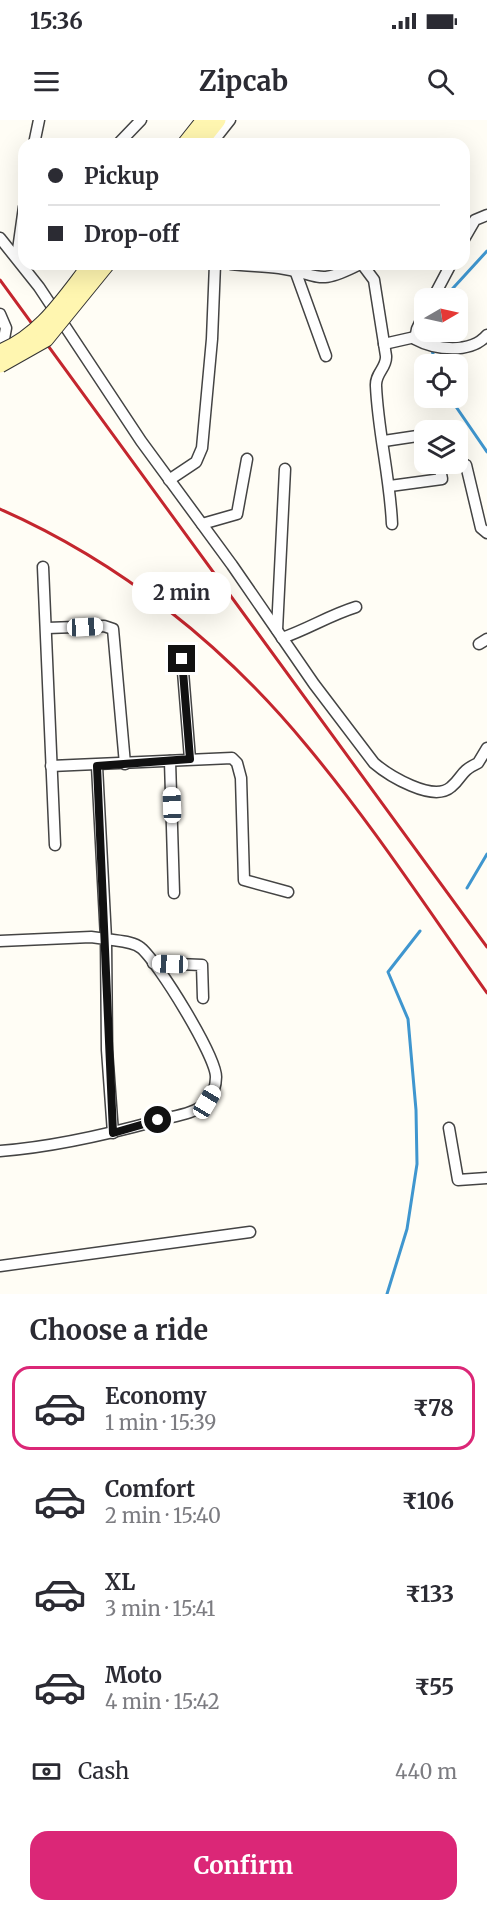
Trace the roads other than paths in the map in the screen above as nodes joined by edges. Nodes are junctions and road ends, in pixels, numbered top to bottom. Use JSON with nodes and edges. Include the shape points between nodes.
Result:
{"nodes":[{"id":1,"x":39,"y":120,"type":"edge"},
{"id":2,"x":141,"y":120,"type":"edge"},
{"id":3,"x":204,"y":120,"type":"edge"},
{"id":4,"x":218,"y":120,"type":"edge"},
{"id":5,"x":230,"y":120,"type":"edge"},
{"id":6,"x":35,"y":138,"type":"edge"},
{"id":7,"x":124,"y":138,"type":"edge"},
{"id":8,"x":190,"y":138,"type":"edge"},
{"id":9,"x":204,"y":138,"type":"edge"},
{"id":10,"x":216,"y":138,"type":"edge"},
{"id":11,"x":487,"y":215,"type":"edge"},
{"id":12,"x":470,"y":229,"type":"edge"},
{"id":13,"x":0,"y":238,"type":"edge"},
{"id":14,"x":18,"y":254,"type":"edge"},
{"id":15,"x":17,"y":257,"type":"joint"},
{"id":16,"x":26,"y":270,"type":"edge"},
{"id":17,"x":86,"y":270,"type":"edge"},
{"id":18,"x":103,"y":270,"type":"edge"},
{"id":19,"x":214,"y":270,"type":"edge"},
{"id":20,"x":286,"y":270,"type":"edge"},
{"id":21,"x":348,"y":270,"type":"edge"},
{"id":22,"x":366,"y":270,"type":"edge"},
{"id":23,"x":449,"y":270,"type":"edge"},
{"id":24,"x":296,"y":273,"type":"junction"},
{"id":25,"x":439,"y":288,"type":"edge"},
{"id":26,"x":0,"y":314,"type":"edge"},
{"id":27,"x":487,"y":335,"type":"edge"},
{"id":28,"x":414,"y":340,"type":"edge"},
{"id":29,"x":424,"y":342,"type":"edge"},
{"id":30,"x":384,"y":344,"type":"junction"},
{"id":31,"x":0,"y":352,"type":"edge"},
{"id":32,"x":326,"y":356,"type":"dead end"},
{"id":33,"x":0,"y":363,"type":"edge"},
{"id":34,"x":414,"y":436,"type":"edge"},
{"id":35,"x":384,"y":441,"type":"junction"},
{"id":36,"x":247,"y":459,"type":"dead end"},
{"id":37,"x":285,"y":469,"type":"dead end"},
{"id":38,"x":468,"y":473,"type":"edge"},
{"id":39,"x":441,"y":474,"type":"edge"},
{"id":40,"x":169,"y":480,"type":"junction"},
{"id":41,"x":390,"y":486,"type":"junction"},
{"id":42,"x":202,"y":524,"type":"junction"},
{"id":43,"x":392,"y":524,"type":"dead end"},
{"id":44,"x":487,"y":533,"type":"edge"},
{"id":45,"x":43,"y":567,"type":"dead end"},
{"id":46,"x":356,"y":607,"type":"dead end"},
{"id":47,"x":46,"y":628,"type":"junction"},
{"id":48,"x":279,"y":634,"type":"junction"},
{"id":49,"x":182,"y":659,"type":"dead end"},
{"id":50,"x":487,"y":748,"type":"edge"},
{"id":51,"x":190,"y":759,"type":"junction"},
{"id":52,"x":170,"y":761,"type":"junction"},
{"id":53,"x":124,"y":764,"type":"junction"},
{"id":54,"x":51,"y":766,"type":"junction"},
{"id":55,"x":97,"y":766,"type":"junction"},
{"id":56,"x":55,"y":845,"type":"dead end"},
{"id":57,"x":288,"y":892,"type":"dead end"},
{"id":58,"x":174,"y":893,"type":"dead end"},
{"id":59,"x":106,"y":939,"type":"junction"},
{"id":60,"x":0,"y":941,"type":"edge"},
{"id":61,"x":153,"y":963,"type":"junction"},
{"id":62,"x":203,"y":998,"type":"dead end"},
{"id":63,"x":449,"y":1128,"type":"dead end"},
{"id":64,"x":113,"y":1133,"type":"junction"},
{"id":65,"x":0,"y":1151,"type":"edge"},
{"id":66,"x":487,"y":1178,"type":"edge"},
{"id":67,"x":250,"y":1232,"type":"dead end"},
{"id":68,"x":0,"y":1266,"type":"edge"}],
"edges":[{"from":1,"to":6,"type":"street"},
{"from":2,"to":7,"type":"street"},
{"from":3,"to":8,"type":"main road"},
{"from":4,"to":9,"type":"main road"},
{"from":5,"to":10,"type":"street"},
{"from":11,"to":12,"type":"street","via":[[475,220]]},
{"from":13,"to":15,"type":"street"},
{"from":14,"to":15,"type":"street"},
{"from":16,"to":40,"type":"street"},
{"from":17,"to":31,"type":"main road","bridge":true,"via":[[46,321],[24,340]]},
{"from":18,"to":33,"type":"main road","bridge":true,"via":[[46,339]]},
{"from":19,"to":40,"type":"street","via":[[202,448],[196,462]]},
{"from":20,"to":24,"type":"street"},
{"from":21,"to":24,"type":"street","via":[[317,279]]},
{"from":22,"to":30,"type":"street","via":[[374,280]]},
{"from":23,"to":25,"type":"street"},
{"from":24,"to":32,"type":"street"},
{"from":26,"to":33,"type":"street","via":[[6,328]]},
{"from":27,"to":29,"type":"street","via":[[475,345],[444,348]]},
{"from":28,"to":30,"type":"street"},
{"from":30,"to":35,"type":"street","via":[[386,362],[376,382]]},
{"from":34,"to":35,"type":"street"},
{"from":35,"to":41,"type":"street"},
{"from":36,"to":42,"type":"street","via":[[237,514]]},
{"from":37,"to":48,"type":"street"},
{"from":38,"to":44,"type":"street","via":[[481,528]]},
{"from":39,"to":41,"type":"street","via":[[442,479]]},
{"from":40,"to":42,"type":"street"},
{"from":41,"to":43,"type":"street"},
{"from":42,"to":48,"type":"street"},
{"from":45,"to":47,"type":"street"},
{"from":46,"to":48,"type":"street","via":[[308,628]]},
{"from":47,"to":53,"type":"street","via":[[113,629]]},
{"from":47,"to":54,"type":"street"},
{"from":48,"to":50,"type":"street","via":[[350,734],[374,763],[394,779],[416,787],[445,790],[467,767],[478,763]]},
{"from":49,"to":51,"type":"street"},
{"from":51,"to":52,"type":"street"},
{"from":51,"to":57,"type":"street","via":[[228,758],[237,763],[243,804],[244,880]]},
{"from":52,"to":53,"type":"street"},
{"from":52,"to":58,"type":"street"},
{"from":53,"to":55,"type":"street"},
{"from":54,"to":55,"type":"street"},
{"from":54,"to":56,"type":"street"},
{"from":55,"to":59,"type":"street"},
{"from":59,"to":60,"type":"street","via":[[92,936]]},
{"from":59,"to":61,"type":"street","via":[[142,948]]},
{"from":59,"to":64,"type":"street","via":[[107,1050]]},
{"from":61,"to":62,"type":"street","via":[[202,965]]},
{"from":61,"to":64,"type":"street","via":[[209,1052],[216,1077],[214,1090],[207,1102],[184,1114]]},
{"from":63,"to":66,"type":"street","via":[[458,1180]]},
{"from":64,"to":65,"type":"street"},
{"from":67,"to":68,"type":"street"}]}
